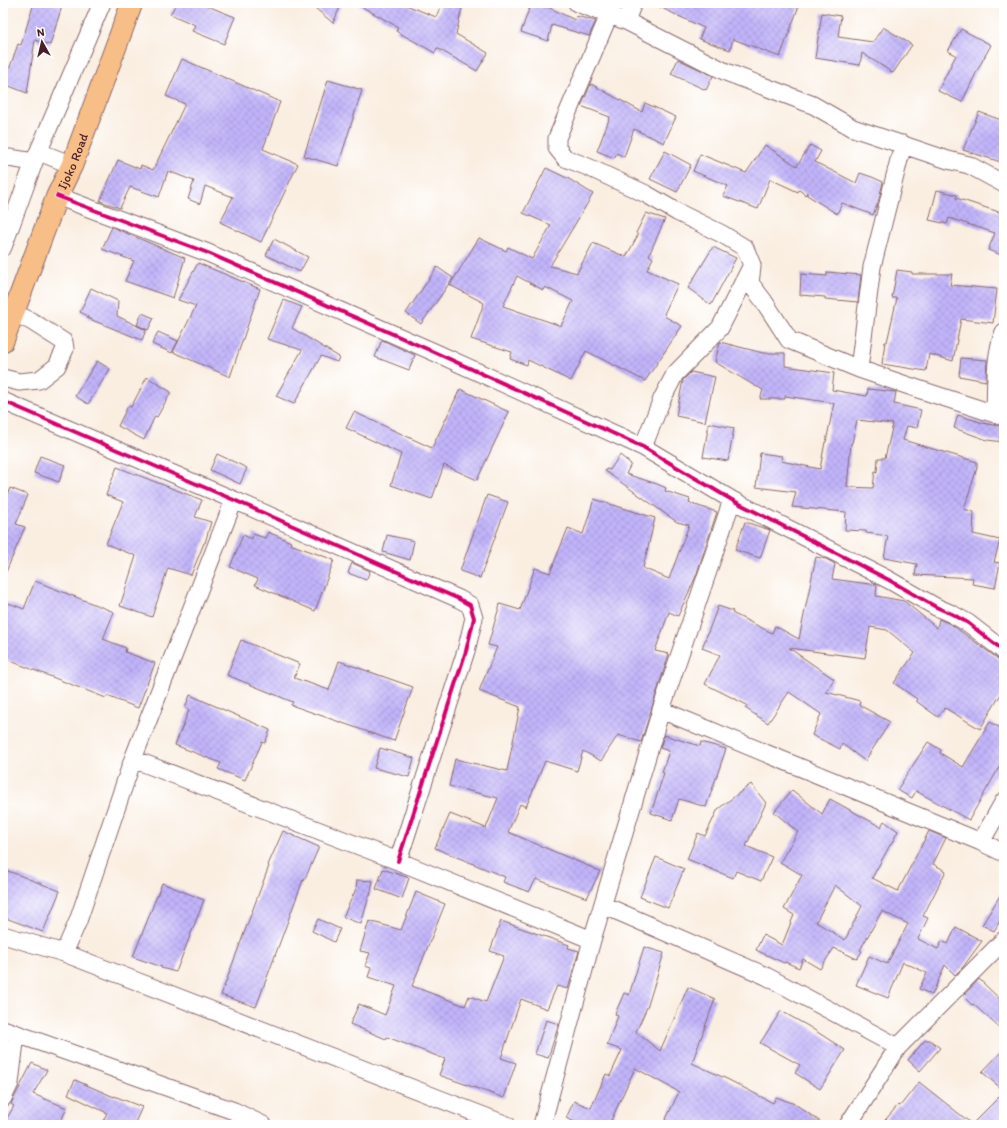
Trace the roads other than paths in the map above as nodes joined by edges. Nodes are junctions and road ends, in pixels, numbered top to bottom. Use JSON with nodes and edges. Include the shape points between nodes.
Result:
{"nodes":[{"id":1,"x":102,"y":3,"type":"edge"},
{"id":2,"x":132,"y":3,"type":"edge"},
{"id":3,"x":577,"y":3,"type":"edge"},
{"id":4,"x":633,"y":3,"type":"edge"},
{"id":5,"x":609,"y":15,"type":"junction"},
{"id":6,"x":626,"y":21,"type":"junction"},
{"id":7,"x":903,"y":144,"type":"junction"},
{"id":8,"x":36,"y":157,"type":"junction"},
{"id":9,"x":3,"y":158,"type":"edge"},
{"id":10,"x":72,"y":165,"type":"junction"},
{"id":11,"x":1004,"y":184,"type":"edge"},
{"id":12,"x":57,"y":196,"type":"junction"},
{"id":13,"x":6,"y":228,"type":"edge"},
{"id":14,"x":3,"y":247,"type":"edge"},
{"id":15,"x":752,"y":266,"type":"junction"},
{"id":16,"x":14,"y":313,"type":"junction"},
{"id":17,"x":1004,"y":332,"type":"edge"},
{"id":18,"x":3,"y":341,"type":"edge"},
{"id":19,"x":859,"y":369,"type":"junction"},
{"id":20,"x":3,"y":378,"type":"edge"},
{"id":21,"x":3,"y":401,"type":"edge"},
{"id":22,"x":1000,"y":415,"type":"edge"},
{"id":23,"x":643,"y":447,"type":"junction"},
{"id":24,"x":234,"y":500,"type":"junction"},
{"id":25,"x":732,"y":500,"type":"junction"},
{"id":26,"x":1004,"y":651,"type":"edge"},
{"id":27,"x":661,"y":710,"type":"junction"},
{"id":28,"x":133,"y":759,"type":"junction"},
{"id":29,"x":1004,"y":801,"type":"edge"},
{"id":30,"x":981,"y":842,"type":"junction"},
{"id":31,"x":1004,"y":853,"type":"edge"},
{"id":32,"x":398,"y":861,"type":"junction"},
{"id":33,"x":603,"y":906,"type":"junction"},
{"id":34,"x":3,"y":935,"type":"edge"},
{"id":35,"x":592,"y":940,"type":"junction"},
{"id":36,"x":1004,"y":940,"type":"edge"},
{"id":37,"x":64,"y":954,"type":"junction"},
{"id":38,"x":9,"y":1031,"type":"edge"},
{"id":39,"x":898,"y":1047,"type":"junction"},
{"id":40,"x":3,"y":1098,"type":"edge"},
{"id":41,"x":231,"y":1118,"type":"edge"},
{"id":42,"x":263,"y":1125,"type":"edge"},
{"id":43,"x":507,"y":1125,"type":"edge"},
{"id":44,"x":542,"y":1125,"type":"edge"},
{"id":45,"x":848,"y":1125,"type":"edge"}],
"edges":[{"from":1,"to":8,"type":"street"},
{"from":2,"to":10,"type":"main road","name":"Ijoko Road"},
{"from":3,"to":5,"type":"street"},
{"from":4,"to":6,"type":"street"},
{"from":5,"to":6,"type":"street"},
{"from":5,"to":15,"type":"street","via":[[557,138],[557,148],[565,158],[646,194],[722,234],[745,248]]},
{"from":6,"to":7,"type":"street","via":[[726,72],[813,105],[853,128]]},
{"from":7,"to":11,"type":"street","via":[[969,165]]},
{"from":7,"to":19,"type":"street","via":[[872,266]]},
{"from":8,"to":9,"type":"street"},
{"from":8,"to":10,"type":"street"},
{"from":8,"to":13,"type":"street"},
{"from":10,"to":12,"type":"main road","name":"Ijoko Road"},
{"from":12,"to":16,"type":"main road","name":"Ijoko Road"},
{"from":12,"to":23,"type":"street","via":[[208,253]]},
{"from":13,"to":14,"type":"street"},
{"from":15,"to":19,"type":"street","via":[[750,283],[789,340]]},
{"from":15,"to":23,"type":"street","via":[[720,328],[675,374]]},
{"from":16,"to":18,"type":"main road","name":"Ijoko Road"},
{"from":16,"to":20,"type":"street","via":[[64,342],[65,349],[57,366],[39,380],[19,382]]},
{"from":17,"to":22,"type":"street","via":[[997,360]]},
{"from":19,"to":22,"type":"street"},
{"from":21,"to":24,"type":"street"},
{"from":23,"to":25,"type":"street"},
{"from":24,"to":28,"type":"street"},
{"from":24,"to":32,"type":"street","via":[[470,605],[474,618],[466,651]]},
{"from":25,"to":26,"type":"street","via":[[952,614]]},
{"from":25,"to":27,"type":"street"},
{"from":27,"to":30,"type":"street"},
{"from":27,"to":33,"type":"street"},
{"from":28,"to":32,"type":"street"},
{"from":28,"to":37,"type":"street","via":[[78,921]]},
{"from":29,"to":30,"type":"street"},
{"from":30,"to":31,"type":"street"},
{"from":32,"to":35,"type":"street"},
{"from":33,"to":35,"type":"street"},
{"from":33,"to":39,"type":"street","via":[[766,976]]},
{"from":34,"to":37,"type":"street"},
{"from":35,"to":44,"type":"street"},
{"from":36,"to":39,"type":"street"},
{"from":37,"to":43,"type":"street"},
{"from":38,"to":40,"type":"street","via":[[10,1083]]},
{"from":38,"to":41,"type":"street"},
{"from":39,"to":45,"type":"street"},
{"from":41,"to":42,"type":"street"}]}
